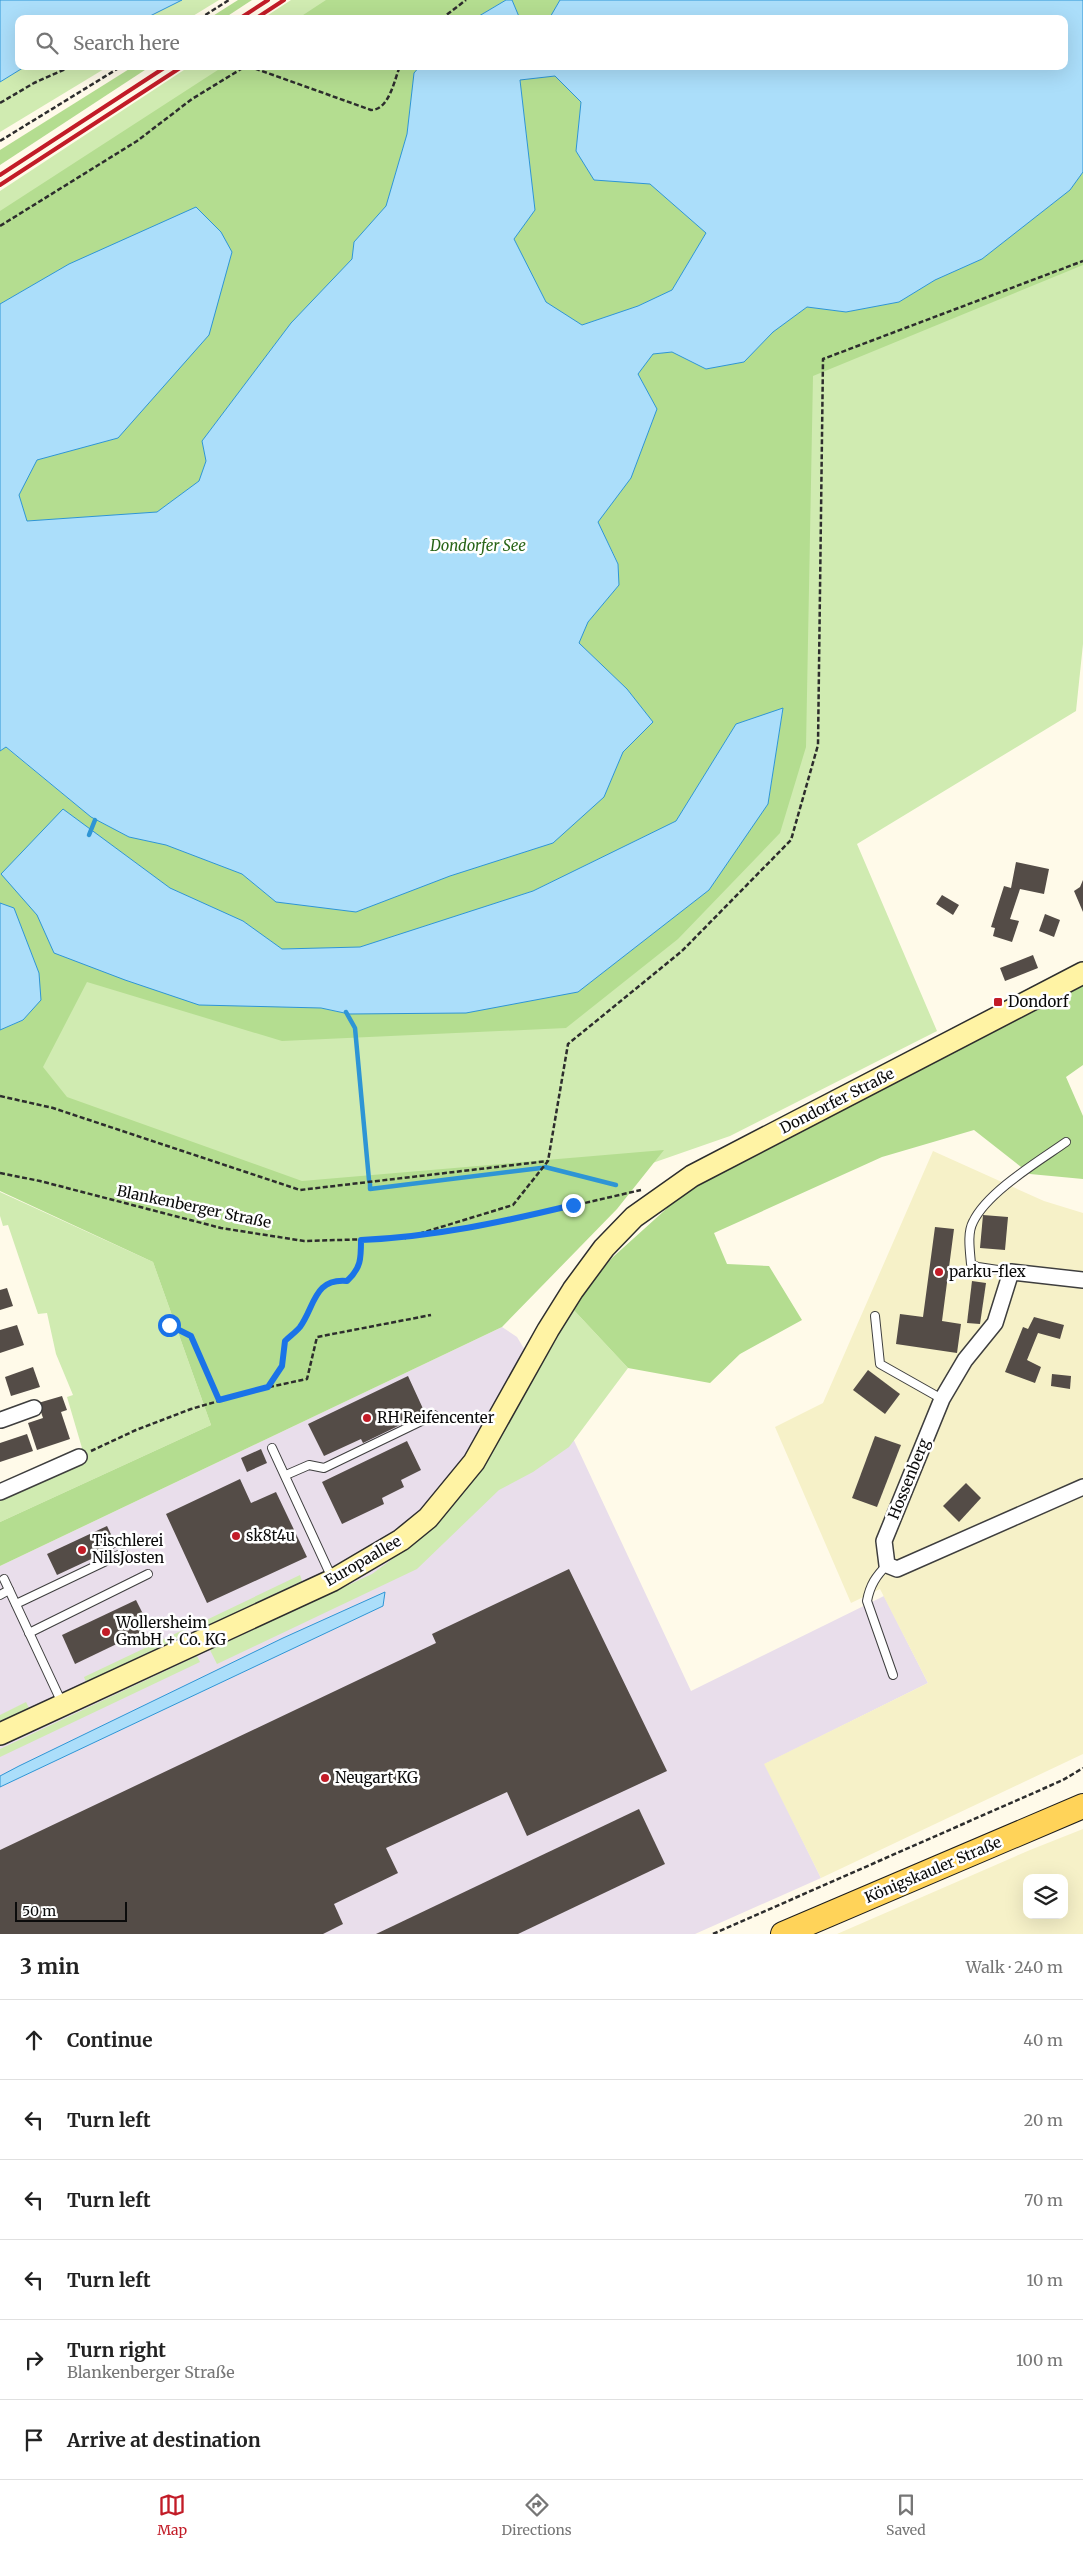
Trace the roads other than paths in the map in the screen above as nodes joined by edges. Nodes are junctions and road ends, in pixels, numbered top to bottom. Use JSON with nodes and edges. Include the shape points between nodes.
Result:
{"nodes":[{"id":1,"x":1083,"y":973,"type":"edge"},
{"id":2,"x":1066,"y":1142,"type":"dead end"},
{"id":3,"x":604,"y":1248,"type":"joint"},
{"id":4,"x":1011,"y":1272,"type":"junction"},
{"id":5,"x":1083,"y":1280,"type":"edge"},
{"id":6,"x":875,"y":1316,"type":"dead end"},
{"id":7,"x":942,"y":1399,"type":"junction"},
{"id":8,"x":34,"y":1408,"type":"dead end"},
{"id":9,"x":434,"y":1415,"type":"dead end"},
{"id":10,"x":0,"y":1419,"type":"edge"},
{"id":11,"x":272,"y":1448,"type":"dead end"},
{"id":12,"x":79,"y":1457,"type":"road end"},
{"id":13,"x":286,"y":1475,"type":"junction"},
{"id":14,"x":1083,"y":1487,"type":"edge"},
{"id":15,"x":0,"y":1492,"type":"edge"},
{"id":16,"x":123,"y":1553,"type":"dead end"},
{"id":17,"x":887,"y":1565,"type":"junction"},
{"id":18,"x":148,"y":1574,"type":"dead end"},
{"id":19,"x":4,"y":1579,"type":"dead end"},
{"id":20,"x":333,"y":1580,"type":"junction"},
{"id":21,"x":9,"y":1590,"type":"junction"},
{"id":22,"x":0,"y":1594,"type":"edge"},
{"id":23,"x":16,"y":1604,"type":"junction"},
{"id":24,"x":29,"y":1633,"type":"junction"},
{"id":25,"x":893,"y":1675,"type":"dead end"},
{"id":26,"x":62,"y":1704,"type":"junction"},
{"id":27,"x":0,"y":1734,"type":"edge"},
{"id":28,"x":1083,"y":1806,"type":"edge"},
{"id":29,"x":782,"y":1934,"type":"edge"}],
"edges":[{"from":1,"to":3,"type":"main road","name":"Dondorfer Straße","via":[[692,1176],[634,1217]]},
{"from":2,"to":4,"type":"lane","via":[[1012,1181],[972,1222],[971,1264],[978,1268]]},
{"from":3,"to":20,"type":"main road","name":"Europaallee","via":[[568,1298],[494,1430],[452,1491],[428,1518],[401,1540]]},
{"from":4,"to":5,"type":"street"},
{"from":4,"to":7,"type":"street","name":"Hossenberg","via":[[995,1322],[965,1360]]},
{"from":6,"to":7,"type":"lane","via":[[880,1364]]},
{"from":7,"to":17,"type":"street","name":"Hossenberg","via":[[884,1541]]},
{"from":8,"to":10,"type":"street"},
{"from":9,"to":13,"type":"lane","via":[[324,1468],[309,1465]]},
{"from":11,"to":13,"type":"lane"},
{"from":12,"to":15,"type":"street"},
{"from":13,"to":20,"type":"lane"},
{"from":14,"to":17,"type":"street","via":[[898,1569]]},
{"from":16,"to":23,"type":"lane"},
{"from":17,"to":25,"type":"lane","via":[[869,1588],[867,1601]]},
{"from":18,"to":24,"type":"lane"},
{"from":19,"to":21,"type":"lane"},
{"from":20,"to":26,"type":"main road","name":"Europaallee"},
{"from":21,"to":22,"type":"lane"},
{"from":21,"to":23,"type":"lane"},
{"from":23,"to":24,"type":"lane"},
{"from":24,"to":26,"type":"lane"},
{"from":26,"to":27,"type":"main road","name":"Europaallee"},
{"from":28,"to":29,"type":"main road","name":"Königskauler Straße"}]}
